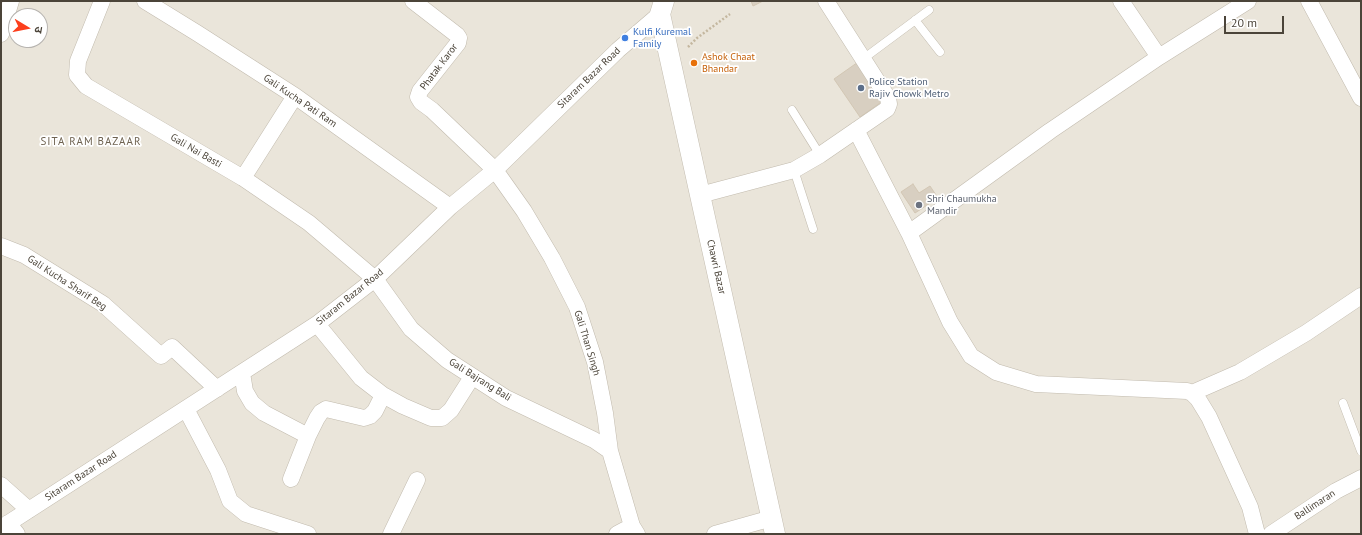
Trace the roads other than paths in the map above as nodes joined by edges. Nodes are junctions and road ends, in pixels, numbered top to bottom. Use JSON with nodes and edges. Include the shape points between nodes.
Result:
{"nodes":[{"id":1,"x":12,"y":1,"type":"edge"},
{"id":2,"x":102,"y":1,"type":"edge"},
{"id":3,"x":145,"y":1,"type":"edge"},
{"id":4,"x":413,"y":1,"type":"edge"},
{"id":5,"x":826,"y":1,"type":"edge"},
{"id":6,"x":1121,"y":1,"type":"edge"},
{"id":7,"x":1248,"y":1,"type":"edge"},
{"id":8,"x":1309,"y":1,"type":"edge"},
{"id":9,"x":662,"y":8,"type":"edge"},
{"id":10,"x":929,"y":10,"type":"dead end"},
{"id":11,"x":915,"y":20,"type":"junction"},
{"id":12,"x":1,"y":34,"type":"edge"},
{"id":13,"x":940,"y":52,"type":"dead end"},
{"id":14,"x":1159,"y":57,"type":"junction"},
{"id":15,"x":863,"y":59,"type":"junction"},
{"id":16,"x":295,"y":96,"type":"junction"},
{"id":17,"x":1361,"y":98,"type":"edge"},
{"id":18,"x":792,"y":110,"type":"dead end"},
{"id":19,"x":856,"y":130,"type":"junction"},
{"id":20,"x":820,"y":155,"type":"junction"},
{"id":21,"x":495,"y":170,"type":"junction"},
{"id":22,"x":794,"y":170,"type":"junction"},
{"id":23,"x":243,"y":178,"type":"junction"},
{"id":24,"x":700,"y":195,"type":"junction"},
{"id":25,"x":450,"y":207,"type":"junction"},
{"id":26,"x":814,"y":229,"type":"dead end"},
{"id":27,"x":909,"y":233,"type":"junction"},
{"id":28,"x":1,"y":246,"type":"edge"},
{"id":29,"x":375,"y":279,"type":"junction"},
{"id":30,"x":1361,"y":296,"type":"edge"},
{"id":31,"x":317,"y":324,"type":"junction"},
{"id":32,"x":242,"y":373,"type":"junction"},
{"id":33,"x":472,"y":377,"type":"junction"},
{"id":34,"x":217,"y":389,"type":"junction"},
{"id":35,"x":1192,"y":393,"type":"junction"},
{"id":36,"x":383,"y":395,"type":"junction"},
{"id":37,"x":1343,"y":402,"type":"dead end"},
{"id":38,"x":186,"y":409,"type":"junction"},
{"id":39,"x":308,"y":436,"type":"junction"},
{"id":40,"x":610,"y":451,"type":"junction"},
{"id":41,"x":1361,"y":451,"type":"edge"},
{"id":42,"x":1361,"y":478,"type":"edge"},
{"id":43,"x":291,"y":479,"type":"dead end"},
{"id":44,"x":417,"y":480,"type":"dead end"},
{"id":45,"x":1,"y":485,"type":"edge"},
{"id":46,"x":29,"y":510,"type":"junction"},
{"id":47,"x":774,"y":526,"type":"edge"},
{"id":48,"x":9,"y":528,"type":"edge"},
{"id":49,"x":635,"y":530,"type":"edge"},
{"id":50,"x":308,"y":534,"type":"edge"},
{"id":51,"x":391,"y":534,"type":"edge"},
{"id":52,"x":617,"y":534,"type":"edge"},
{"id":53,"x":715,"y":534,"type":"edge"},
{"id":54,"x":1257,"y":534,"type":"edge"},
{"id":55,"x":1271,"y":534,"type":"edge"}],
"edges":[{"from":1,"to":12,"type":"street"},
{"from":2,"to":23,"type":"street","name":"Gali Nai Basti","via":[[78,60],[77,75],[86,86]]},
{"from":3,"to":16,"type":"street","name":"Gali Kucha Pati Ram"},
{"from":4,"to":21,"type":"street","name":"Phatak Karor","via":[[459,38],[458,43],[418,97]]},
{"from":5,"to":15,"type":"street"},
{"from":6,"to":14,"type":"street"},
{"from":7,"to":14,"type":"street"},
{"from":8,"to":17,"type":"street"},
{"from":9,"to":21,"type":"street","name":"Sitaram Bazar Road"},
{"from":9,"to":24,"type":"street","name":"Chawri Bazar"},
{"from":10,"to":11,"type":"lane"},
{"from":11,"to":13,"type":"lane"},
{"from":11,"to":15,"type":"lane"},
{"from":14,"to":27,"type":"street","via":[[1050,131]]},
{"from":15,"to":19,"type":"street","via":[[888,98],[889,104],[887,109]]},
{"from":16,"to":23,"type":"street"},
{"from":16,"to":25,"type":"street","name":"Gali Kucha Pati Ram"},
{"from":18,"to":20,"type":"lane"},
{"from":19,"to":20,"type":"street"},
{"from":19,"to":27,"type":"street"},
{"from":20,"to":22,"type":"street"},
{"from":21,"to":25,"type":"street","name":"Sitaram Bazar Road"},
{"from":21,"to":40,"type":"street","name":"Gali Than Singh","via":[[524,210],[577,307],[595,362]]},
{"from":22,"to":24,"type":"street"},
{"from":22,"to":26,"type":"lane"},
{"from":23,"to":29,"type":"street","name":"Gali Nai Basti","via":[[309,223]]},
{"from":24,"to":47,"type":"street","name":"Chawri Bazar"},
{"from":25,"to":29,"type":"street","name":"Sitaram Bazar Road"},
{"from":27,"to":35,"type":"street","via":[[950,322],[972,356],[996,372],[1036,384]]},
{"from":28,"to":34,"type":"street","name":"Gali Kucha Sharif Beg","via":[[24,255],[103,304],[161,356],[172,347]]},
{"from":29,"to":31,"type":"street","name":"Sitaram Bazar Road"},
{"from":29,"to":33,"type":"street","name":"Gali Bajrang Bali","via":[[411,329],[446,360]]},
{"from":30,"to":35,"type":"street","via":[[1240,372]]},
{"from":31,"to":32,"type":"street","name":"Sitaram Bazar Road"},
{"from":31,"to":36,"type":"street","via":[[361,378]]},
{"from":32,"to":34,"type":"street","name":"Sitaram Bazar Road"},
{"from":32,"to":39,"type":"street","via":[[252,403],[264,413]]},
{"from":33,"to":36,"type":"street","via":[[451,410],[442,418],[431,418]]},
{"from":33,"to":40,"type":"street","name":"Gali Bajrang Bali","via":[[506,398],[594,440]]},
{"from":34,"to":38,"type":"street","name":"Sitaram Bazar Road"},
{"from":35,"to":54,"type":"street","via":[[1209,417],[1250,507]]},
{"from":36,"to":39,"type":"street","via":[[375,411],[364,418],[326,409],[321,412]]},
{"from":37,"to":41,"type":"lane"},
{"from":38,"to":46,"type":"street","name":"Sitaram Bazar Road"},
{"from":38,"to":50,"type":"street","via":[[218,470],[230,501],[246,514]]},
{"from":39,"to":43,"type":"street"},
{"from":40,"to":49,"type":"street","name":"Gali Than Singh"},
{"from":42,"to":55,"type":"street","name":"Ballimaran","via":[[1336,491]]},
{"from":44,"to":51,"type":"street"},
{"from":45,"to":46,"type":"street"},
{"from":46,"to":48,"type":"street","name":"Sitaram Bazar Road"},
{"from":47,"to":53,"type":"street"},
{"from":49,"to":52,"type":"street"}]}
